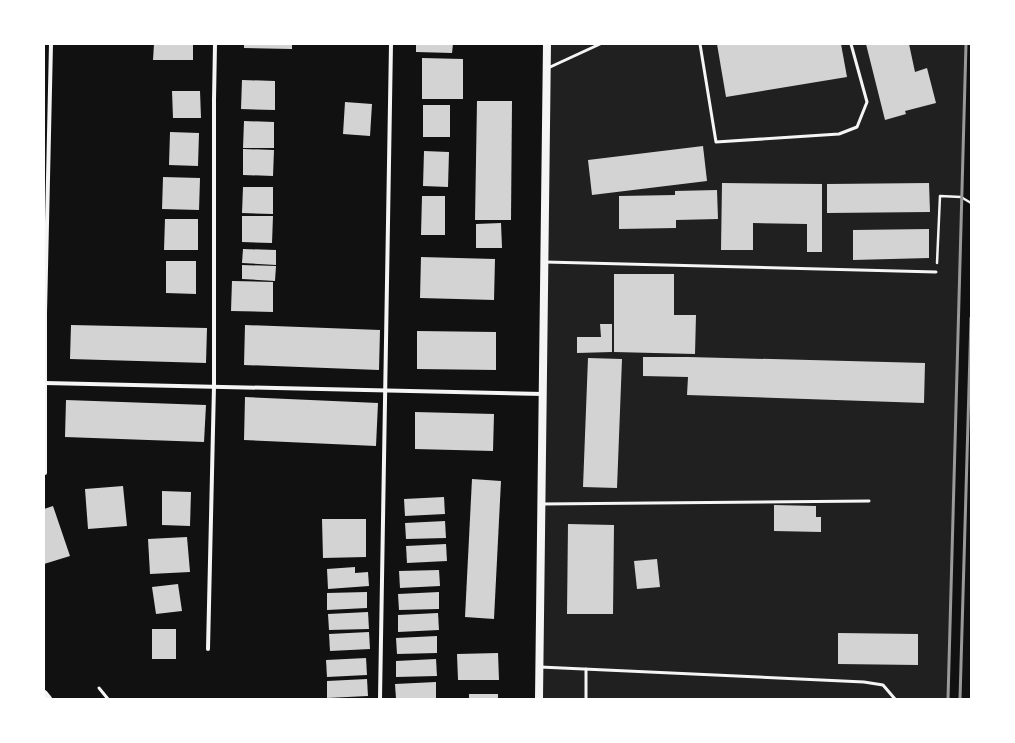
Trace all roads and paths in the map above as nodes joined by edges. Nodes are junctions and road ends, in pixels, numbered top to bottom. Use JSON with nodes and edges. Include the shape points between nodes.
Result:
{"nodes":[{"id":1,"x":52,"y":44,"type":"edge"},
{"id":2,"x":215,"y":44,"type":"edge"},
{"id":3,"x":391,"y":44,"type":"edge"},
{"id":4,"x":547,"y":44,"type":"edge"},
{"id":5,"x":600,"y":44,"type":"edge"},
{"id":6,"x":700,"y":44,"type":"edge"},
{"id":7,"x":851,"y":44,"type":"edge"},
{"id":8,"x":546,"y":68,"type":"junction"},
{"id":9,"x":971,"y":203,"type":"edge"},
{"id":10,"x":545,"y":262,"type":"junction"},
{"id":11,"x":936,"y":272,"type":"joint"},
{"id":12,"x":45,"y":383,"type":"junction"},
{"id":13,"x":214,"y":386,"type":"junction"},
{"id":14,"x":384,"y":390,"type":"junction"},
{"id":15,"x":544,"y":394,"type":"junction"},
{"id":16,"x":45,"y":472,"type":"dead end"},
{"id":17,"x":869,"y":501,"type":"dead end"},
{"id":18,"x":542,"y":504,"type":"junction"},
{"id":19,"x":208,"y":649,"type":"dead end"},
{"id":20,"x":540,"y":667,"type":"junction"},
{"id":21,"x":586,"y":669,"type":"junction"},
{"id":22,"x":99,"y":688,"type":"dead end"},
{"id":23,"x":44,"y":694,"type":"edge"},
{"id":24,"x":48,"y":699,"type":"edge"},
{"id":25,"x":108,"y":699,"type":"edge"},
{"id":26,"x":380,"y":699,"type":"edge"},
{"id":27,"x":539,"y":699,"type":"edge"},
{"id":28,"x":586,"y":699,"type":"edge"},
{"id":29,"x":895,"y":699,"type":"edge"}],
"edges":[{"from":1,"to":12,"type":"street"},
{"from":2,"to":13,"type":"street"},
{"from":3,"to":14,"type":"street"},
{"from":4,"to":8,"type":"main road"},
{"from":5,"to":8,"type":"lane"},
{"from":6,"to":7,"type":"lane","via":[[716,142],[839,134],[857,126],[867,102]]},
{"from":8,"to":10,"type":"main road"},
{"from":9,"to":11,"type":"path","via":[[962,197],[940,196]]},
{"from":10,"to":11,"type":"lane"},
{"from":10,"to":15,"type":"main road"},
{"from":12,"to":13,"type":"street"},
{"from":12,"to":16,"type":"street"},
{"from":13,"to":14,"type":"street"},
{"from":13,"to":19,"type":"street"},
{"from":14,"to":15,"type":"street"},
{"from":14,"to":26,"type":"street"},
{"from":15,"to":18,"type":"main road"},
{"from":17,"to":18,"type":"lane"},
{"from":18,"to":20,"type":"main road"},
{"from":20,"to":21,"type":"lane"},
{"from":20,"to":27,"type":"main road"},
{"from":21,"to":28,"type":"lane"},
{"from":21,"to":29,"type":"lane","via":[[864,682],[883,685]]},
{"from":22,"to":25,"type":"lane"},
{"from":23,"to":24,"type":"main road"}]}
